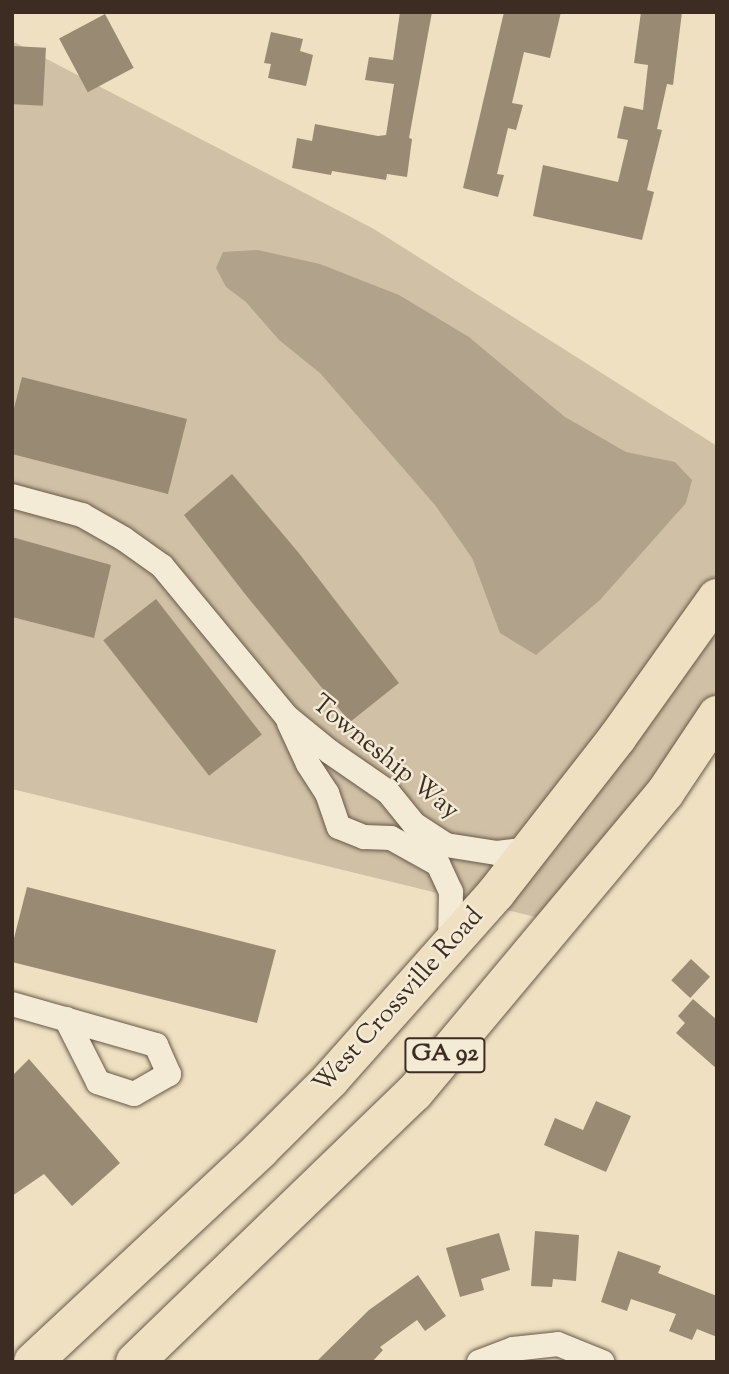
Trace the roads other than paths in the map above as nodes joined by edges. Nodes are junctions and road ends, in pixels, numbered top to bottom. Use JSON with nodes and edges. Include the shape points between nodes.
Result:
{"nodes":[{"id":1,"x":12,"y":496,"type":"edge"},
{"id":2,"x":717,"y":598,"type":"edge"},
{"id":3,"x":717,"y":715,"type":"edge"},
{"id":4,"x":286,"y":716,"type":"junction"},
{"id":5,"x":531,"y":849,"type":"junction"},
{"id":6,"x":442,"y":854,"type":"junction"},
{"id":7,"x":450,"y":946,"type":"junction"},
{"id":8,"x":12,"y":1004,"type":"edge"},
{"id":9,"x":66,"y":1019,"type":"junction"},
{"id":10,"x":33,"y":1362,"type":"edge"},
{"id":11,"x":135,"y":1362,"type":"edge"},
{"id":12,"x":479,"y":1362,"type":"edge"},
{"id":13,"x":602,"y":1362,"type":"edge"}],
"edges":[{"from":1,"to":4,"type":"street","name":"Towneship Way","via":[[82,515],[162,566]]},
{"from":2,"to":5,"type":"main road","name":"West Crossville Road","number":"GA 92"},
{"from":3,"to":11,"type":"main road","number":"GA 92","via":[[665,793],[414,1093]]},
{"from":4,"to":6,"type":"street","name":"Towneship Way","via":[[388,792]]},
{"from":4,"to":6,"type":"street","name":"Towneship Way","via":[[327,793],[339,827]]},
{"from":5,"to":6,"type":"street"},
{"from":5,"to":7,"type":"main road","name":"West Crossville Road","number":"GA 92"},
{"from":6,"to":7,"type":"street","via":[[451,892]]},
{"from":7,"to":10,"type":"main road","name":"West Crossville Road","number":"GA 92","via":[[330,1080],[260,1150]]},
{"from":8,"to":9,"type":"street"},
{"from":9,"to":9,"type":"street","via":[[156,1045],[169,1074],[134,1094],[98,1082]]},
{"from":12,"to":13,"type":"street","via":[[513,1349],[558,1344]]}]}
